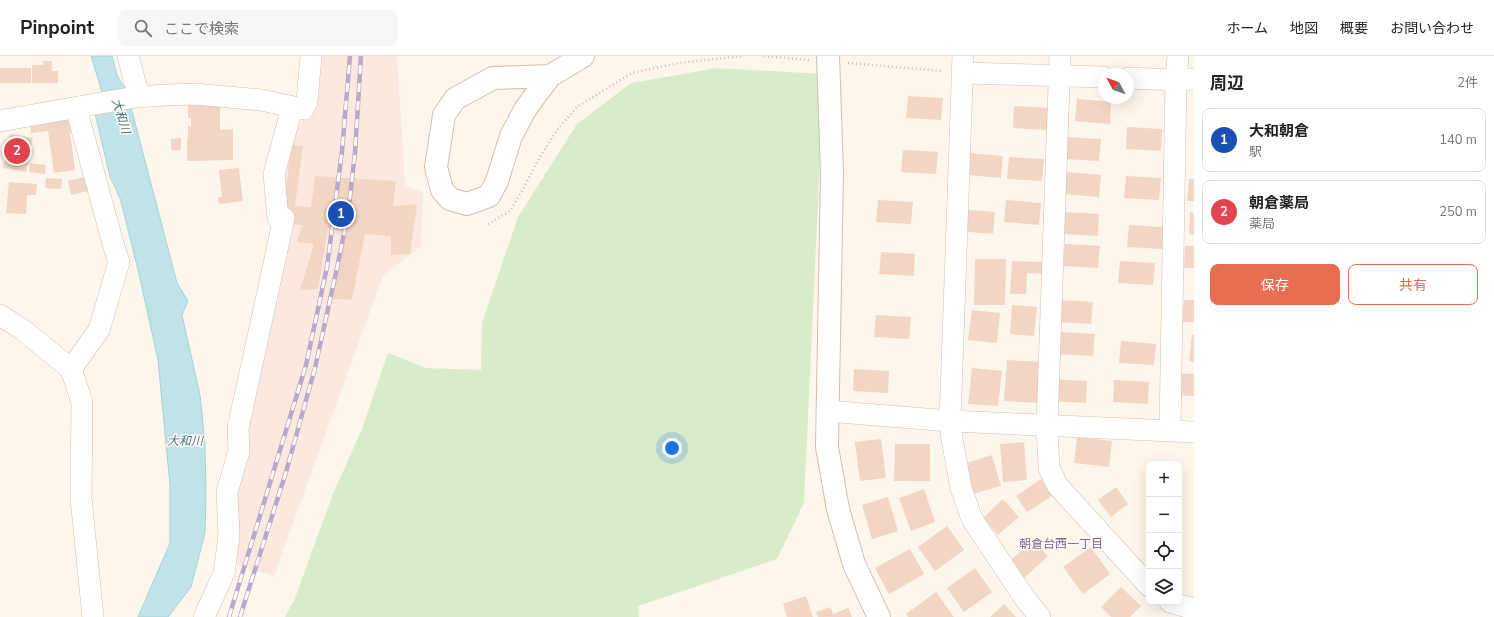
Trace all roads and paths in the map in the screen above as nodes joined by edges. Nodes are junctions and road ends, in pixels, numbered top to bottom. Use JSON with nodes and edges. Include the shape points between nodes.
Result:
{"nodes":[{"id":1,"x":128,"y":56,"type":"edge"},
{"id":2,"x":311,"y":56,"type":"edge"},
{"id":3,"x":583,"y":56,"type":"edge"},
{"id":4,"x":743,"y":56,"type":"edge"},
{"id":5,"x":764,"y":56,"type":"edge"},
{"id":6,"x":1178,"y":56,"type":"edge"},
{"id":7,"x":828,"y":60,"type":"edge"},
{"id":8,"x":963,"y":65,"type":"edge"},
{"id":9,"x":1059,"y":65,"type":"edge"},
{"id":10,"x":551,"y":66,"type":"edge"},
{"id":11,"x":1098,"y":75,"type":"edge"},
{"id":12,"x":1134,"y":78,"type":"edge"},
{"id":13,"x":1185,"y":79,"type":"edge"},
{"id":14,"x":137,"y":97,"type":"junction"},
{"id":15,"x":78,"y":108,"type":"junction"},
{"id":16,"x":292,"y":108,"type":"junction"},
{"id":17,"x":0,"y":121,"type":"edge"},
{"id":18,"x":488,"y":224,"type":"dead end"},
{"id":19,"x":0,"y":315,"type":"edge"},
{"id":20,"x":71,"y":369,"type":"junction"},
{"id":21,"x":827,"y":411,"type":"junction"},
{"id":22,"x":950,"y":421,"type":"junction"},
{"id":23,"x":1047,"y":426,"type":"junction"},
{"id":24,"x":1170,"y":430,"type":"junction"},
{"id":25,"x":1194,"y":432,"type":"edge"},
{"id":26,"x":1146,"y":583,"type":"edge"},
{"id":27,"x":1180,"y":605,"type":"edge"},
{"id":28,"x":1194,"y":609,"type":"edge"},
{"id":29,"x":93,"y":617,"type":"edge"},
{"id":30,"x":204,"y":617,"type":"edge"},
{"id":31,"x":878,"y":617,"type":"edge"},
{"id":32,"x":1040,"y":617,"type":"edge"}],
"edges":[{"from":1,"to":14,"type":"street"},
{"from":2,"to":16,"type":"street","via":[[307,102],[303,109]]},
{"from":3,"to":10,"type":"street"},
{"from":4,"to":18,"type":"path","via":[[678,63],[632,73],[578,106],[557,130],[510,210]]},
{"from":5,"to":7,"type":"path"},
{"from":6,"to":13,"type":"street"},
{"from":7,"to":8,"type":"path"},
{"from":7,"to":21,"type":"street","via":[[832,172]]},
{"from":8,"to":9,"type":"street"},
{"from":8,"to":22,"type":"street"},
{"from":9,"to":11,"type":"street"},
{"from":9,"to":23,"type":"street"},
{"from":10,"to":10,"type":"street","via":[[511,136],[489,196],[467,204],[450,199],[442,190],[436,167],[444,115],[455,99],[493,78]]},
{"from":12,"to":13,"type":"street"},
{"from":13,"to":24,"type":"street"},
{"from":14,"to":15,"type":"street"},
{"from":14,"to":16,"type":"street","via":[[194,94],[261,100]]},
{"from":15,"to":17,"type":"street"},
{"from":15,"to":20,"type":"street","via":[[119,262],[99,330]]},
{"from":16,"to":30,"type":"street","via":[[274,174],[278,218],[284,218],[238,428],[239,451],[227,492],[229,536],[224,573]]},
{"from":19,"to":20,"type":"street"},
{"from":20,"to":29,"type":"street","via":[[82,402],[81,498]]},
{"from":21,"to":22,"type":"street"},
{"from":21,"to":31,"type":"street","via":[[827,447],[838,509],[854,564]]},
{"from":22,"to":23,"type":"street"},
{"from":22,"to":32,"type":"street","via":[[961,488],[972,519]]},
{"from":23,"to":24,"type":"street"},
{"from":23,"to":26,"type":"street","via":[[1049,468],[1056,485]]},
{"from":24,"to":25,"type":"street"},
{"from":27,"to":28,"type":"street"}]}
